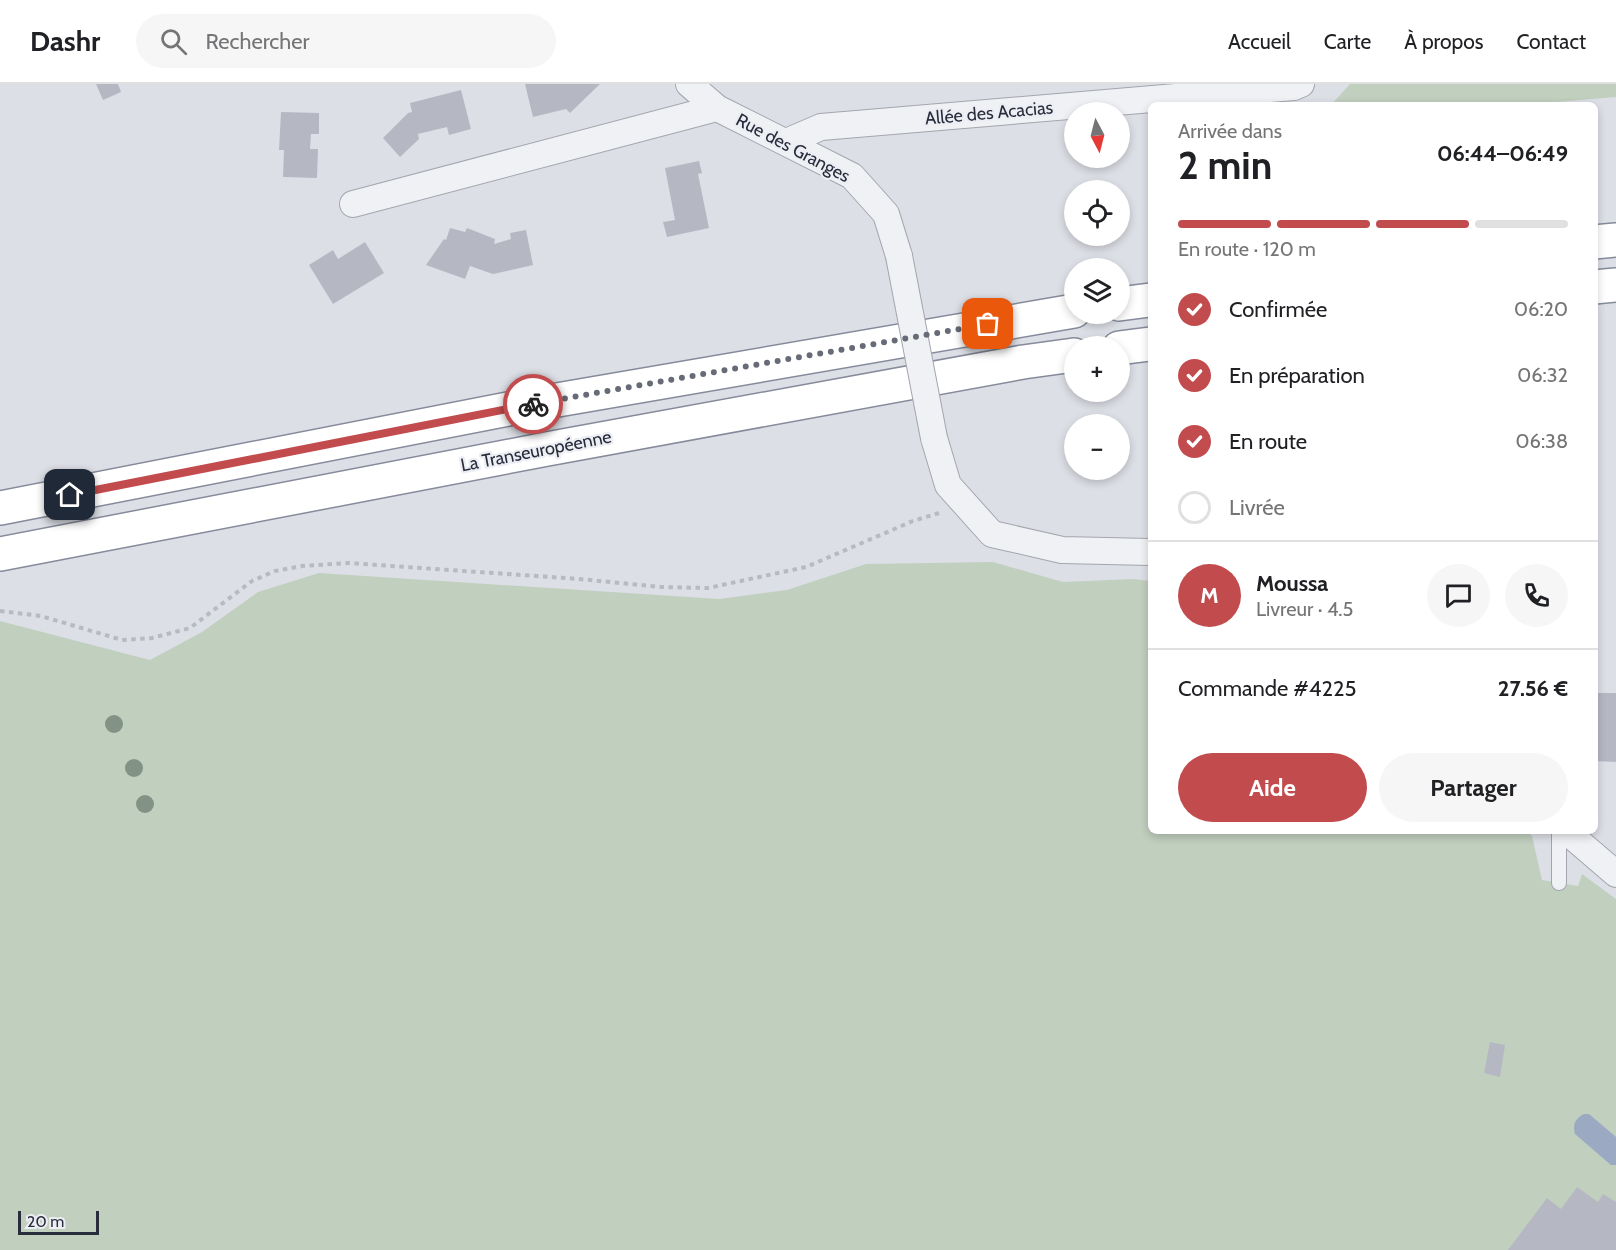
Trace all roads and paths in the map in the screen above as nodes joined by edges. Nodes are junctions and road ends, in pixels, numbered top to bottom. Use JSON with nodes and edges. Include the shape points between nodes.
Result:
{"nodes":[{"id":1,"x":689,"y":84,"type":"edge"},
{"id":2,"x":1301,"y":84,"type":"edge"},
{"id":3,"x":717,"y":108,"type":"junction"},
{"id":4,"x":786,"y":142,"type":"junction"},
{"id":5,"x":353,"y":204,"type":"dead end"},
{"id":6,"x":1616,"y":240,"type":"edge"},
{"id":7,"x":1598,"y":242,"type":"edge"},
{"id":8,"x":1616,"y":285,"type":"edge"},
{"id":9,"x":1598,"y":287,"type":"edge"},
{"id":10,"x":1148,"y":300,"type":"edge"},
{"id":11,"x":1130,"y":303,"type":"edge"},
{"id":12,"x":1064,"y":313,"type":"edge"},
{"id":13,"x":1148,"y":344,"type":"edge"},
{"id":14,"x":1130,"y":347,"type":"edge"},
{"id":15,"x":1064,"y":356,"type":"edge"},
{"id":16,"x":965,"y":504,"type":"junction"},
{"id":17,"x":0,"y":508,"type":"edge"},
{"id":18,"x":1148,"y":552,"type":"edge"},
{"id":19,"x":0,"y":554,"type":"edge"},
{"id":20,"x":0,"y":611,"type":"edge"},
{"id":21,"x":1558,"y":834,"type":"edge"},
{"id":22,"x":1569,"y":834,"type":"edge"},
{"id":23,"x":1616,"y":874,"type":"edge"},
{"id":24,"x":1559,"y":883,"type":"dead end"}],
"edges":[{"from":1,"to":3,"type":"street","name":"Rue des Granges"},
{"from":2,"to":4,"type":"street","name":"Allée des Acacias","via":[[821,128]]},
{"from":3,"to":4,"type":"street","name":"Rue des Granges"},
{"from":3,"to":5,"type":"street"},
{"from":4,"to":16,"type":"street","name":"Rue des Granges","bridge":true,"via":[[852,176],[886,214],[899,256],[934,438],[948,485]]},
{"from":6,"to":7,"type":"highway"},
{"from":8,"to":9,"type":"highway"},
{"from":10,"to":11,"type":"highway"},
{"from":12,"to":17,"type":"highway","via":[[534,404]]},
{"from":13,"to":14,"type":"highway"},
{"from":15,"to":19,"type":"highway","name":"La Transeuropéenne","via":[[547,448]]},
{"from":16,"to":18,"type":"street","via":[[992,534],[1062,550]]},
{"from":16,"to":20,"type":"path","via":[[913,521],[806,567],[708,588],[349,563],[275,571],[252,581],[190,628],[152,638],[122,640],[41,616]]},
{"from":21,"to":24,"type":"lane"},
{"from":22,"to":23,"type":"street"}]}
